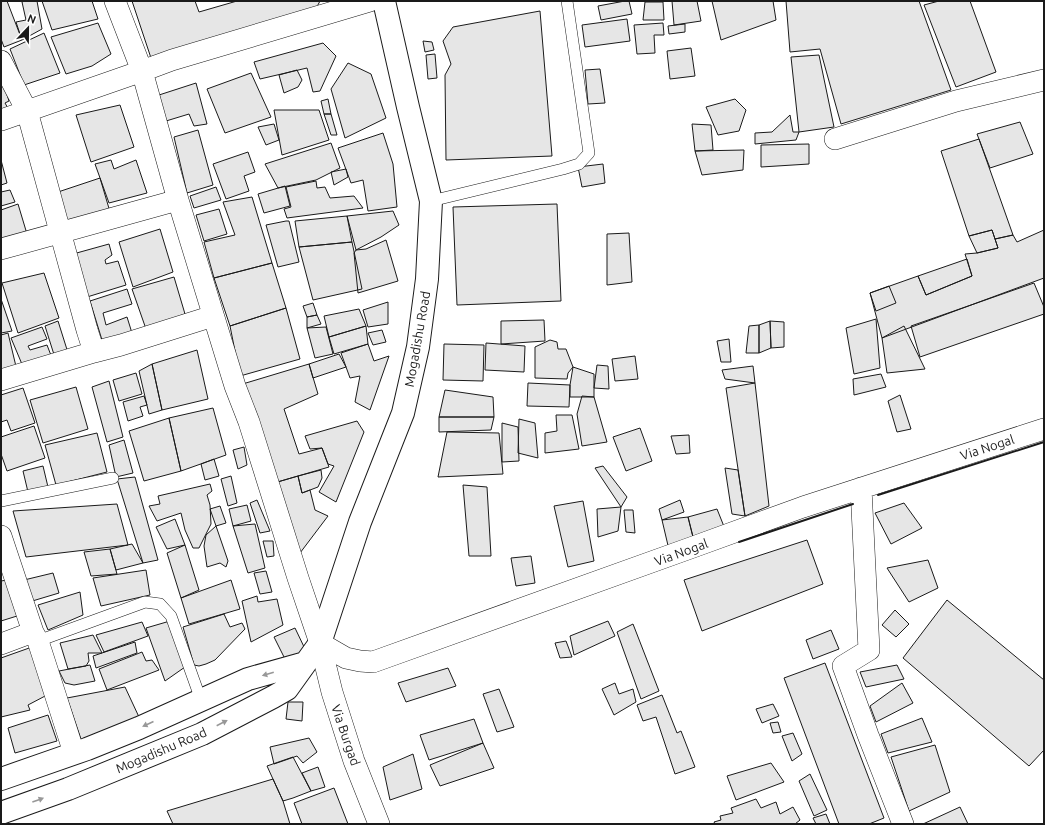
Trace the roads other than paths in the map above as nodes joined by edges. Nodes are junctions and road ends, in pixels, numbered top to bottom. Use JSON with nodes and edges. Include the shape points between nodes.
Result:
{"nodes":[{"id":1,"x":115,"y":1,"type":"edge"},
{"id":2,"x":370,"y":1,"type":"edge"},
{"id":3,"x":384,"y":1,"type":"edge"},
{"id":4,"x":567,"y":1,"type":"edge"},
{"id":5,"x":1,"y":61,"type":"edge"},
{"id":6,"x":142,"y":71,"type":"junction"},
{"id":7,"x":1044,"y":80,"type":"edge"},
{"id":8,"x":26,"y":111,"type":"junction"},
{"id":9,"x":1,"y":120,"type":"edge"},
{"id":10,"x":835,"y":139,"type":"dead end"},
{"id":11,"x":178,"y":200,"type":"junction"},
{"id":12,"x":431,"y":200,"type":"junction"},
{"id":13,"x":60,"y":232,"type":"junction"},
{"id":14,"x":1,"y":250,"type":"edge"},
{"id":15,"x":213,"y":316,"type":"junction"},
{"id":16,"x":94,"y":352,"type":"junction"},
{"id":17,"x":1,"y":380,"type":"edge"},
{"id":18,"x":1044,"y":429,"type":"edge"},
{"id":19,"x":113,"y":478,"type":"dead end"},
{"id":20,"x":861,"y":488,"type":"junction"},
{"id":21,"x":1,"y":501,"type":"edge"},
{"id":22,"x":1,"y":536,"type":"edge"},
{"id":23,"x":36,"y":637,"type":"junction"},
{"id":24,"x":320,"y":643,"type":"junction"},
{"id":25,"x":1,"y":644,"type":"edge"},
{"id":26,"x":305,"y":663,"type":"junction"},
{"id":27,"x":201,"y":700,"type":"junction"},
{"id":28,"x":74,"y":753,"type":"junction"},
{"id":29,"x":1,"y":779,"type":"edge"},
{"id":30,"x":1,"y":813,"type":"edge"},
{"id":31,"x":379,"y":824,"type":"edge"},
{"id":32,"x":903,"y":824,"type":"edge"}],
"edges":[{"from":1,"to":6,"type":"street","name":"Via Burgad"},
{"from":2,"to":6,"type":"street"},
{"from":3,"to":12,"type":"highway","name":"Mogadishu Road"},
{"from":4,"to":12,"type":"lane","via":[[589,153],[579,164],[573,166]]},
{"from":5,"to":8,"type":"street"},
{"from":6,"to":8,"type":"street"},
{"from":6,"to":11,"type":"street","name":"Via Burgad"},
{"from":7,"to":10,"type":"street","via":[[956,101]]},
{"from":8,"to":9,"type":"street"},
{"from":8,"to":13,"type":"street"},
{"from":11,"to":13,"type":"street"},
{"from":11,"to":15,"type":"street","name":"Via Burgad"},
{"from":12,"to":24,"type":"highway","name":"Mogadishu Road","via":[[427,279],[418,346],[403,413],[360,522]]},
{"from":13,"to":14,"type":"street"},
{"from":13,"to":16,"type":"street"},
{"from":15,"to":16,"type":"street"},
{"from":15,"to":24,"type":"street","name":"Via Burgad"},
{"from":16,"to":17,"type":"street"},
{"from":18,"to":20,"type":"street","name":"Via Nogal"},
{"from":19,"to":21,"type":"lane"},
{"from":20,"to":24,"type":"street","name":"Via Nogal","via":[[373,662],[346,658]]},
{"from":20,"to":32,"type":"street","via":[[868,650],[844,666]]},
{"from":22,"to":23,"type":"street"},
{"from":23,"to":25,"type":"street"},
{"from":23,"to":27,"type":"lane","via":[[145,602],[160,604],[171,616]]},
{"from":23,"to":28,"type":"street"},
{"from":24,"to":26,"type":"highway","name":"Mogadishu Road"},
{"from":24,"to":31,"type":"street","name":"Via Burgad","via":[[332,692],[354,761]]},
{"from":26,"to":27,"type":"highway","one_way":true,"via":[[248,679]]},
{"from":30,"to":26,"type":"highway","name":"Mogadishu Road","one_way":true,"via":[[68,789],[202,734],[287,688]]},
{"from":27,"to":28,"type":"highway","one_way":true},
{"from":28,"to":29,"type":"highway"}]}
